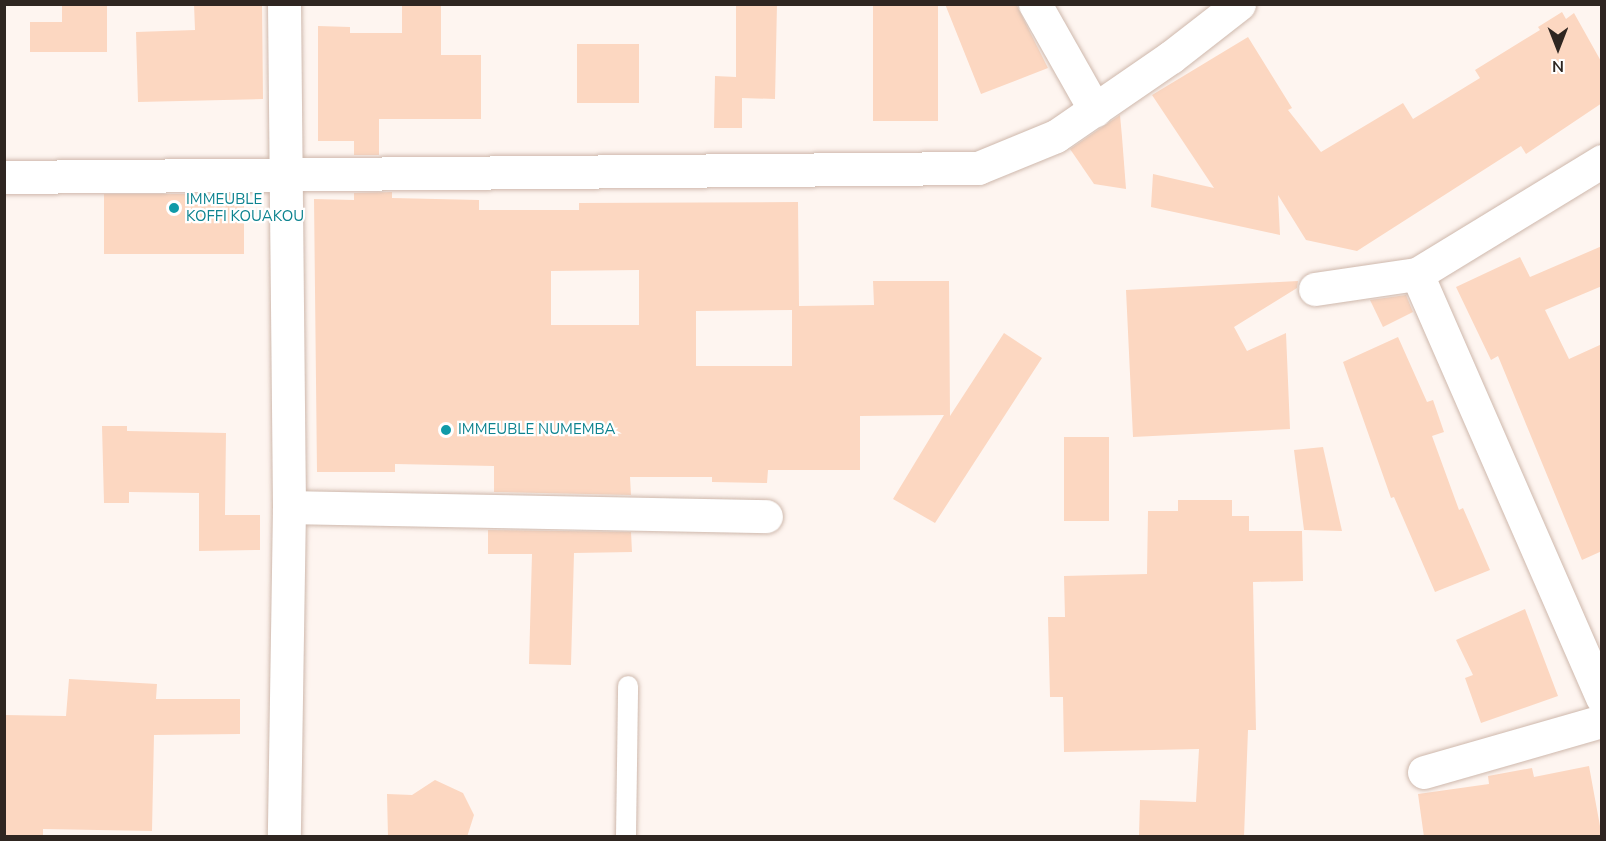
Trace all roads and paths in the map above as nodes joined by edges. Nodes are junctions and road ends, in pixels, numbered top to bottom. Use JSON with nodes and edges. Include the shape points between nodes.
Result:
{"nodes":[{"id":1,"x":284,"y":4,"type":"edge"},
{"id":2,"x":1035,"y":4,"type":"edge"},
{"id":3,"x":1239,"y":4,"type":"edge"},
{"id":4,"x":1095,"y":110,"type":"junction"},
{"id":5,"x":1602,"y":161,"type":"edge"},
{"id":6,"x":286,"y":176,"type":"junction"},
{"id":7,"x":4,"y":177,"type":"edge"},
{"id":8,"x":1417,"y":274,"type":"junction"},
{"id":9,"x":1315,"y":289,"type":"dead end"},
{"id":10,"x":289,"y":507,"type":"junction"},
{"id":11,"x":766,"y":516,"type":"dead end"},
{"id":12,"x":628,"y":687,"type":"dead end"},
{"id":13,"x":1602,"y":697,"type":"edge"},
{"id":14,"x":1602,"y":721,"type":"edge"},
{"id":15,"x":1424,"y":772,"type":"dead end"},
{"id":16,"x":284,"y":837,"type":"edge"},
{"id":17,"x":626,"y":837,"type":"edge"}],
"edges":[{"from":1,"to":6,"type":"street"},
{"from":2,"to":4,"type":"street"},
{"from":3,"to":4,"type":"street"},
{"from":4,"to":6,"type":"street","via":[[1056,136],[1007,158],[949,171]]},
{"from":5,"to":8,"type":"street"},
{"from":6,"to":7,"type":"street"},
{"from":6,"to":10,"type":"street"},
{"from":8,"to":9,"type":"street"},
{"from":8,"to":13,"type":"street"},
{"from":10,"to":11,"type":"street"},
{"from":10,"to":16,"type":"street"},
{"from":12,"to":17,"type":"lane"},
{"from":14,"to":15,"type":"street"}]}
